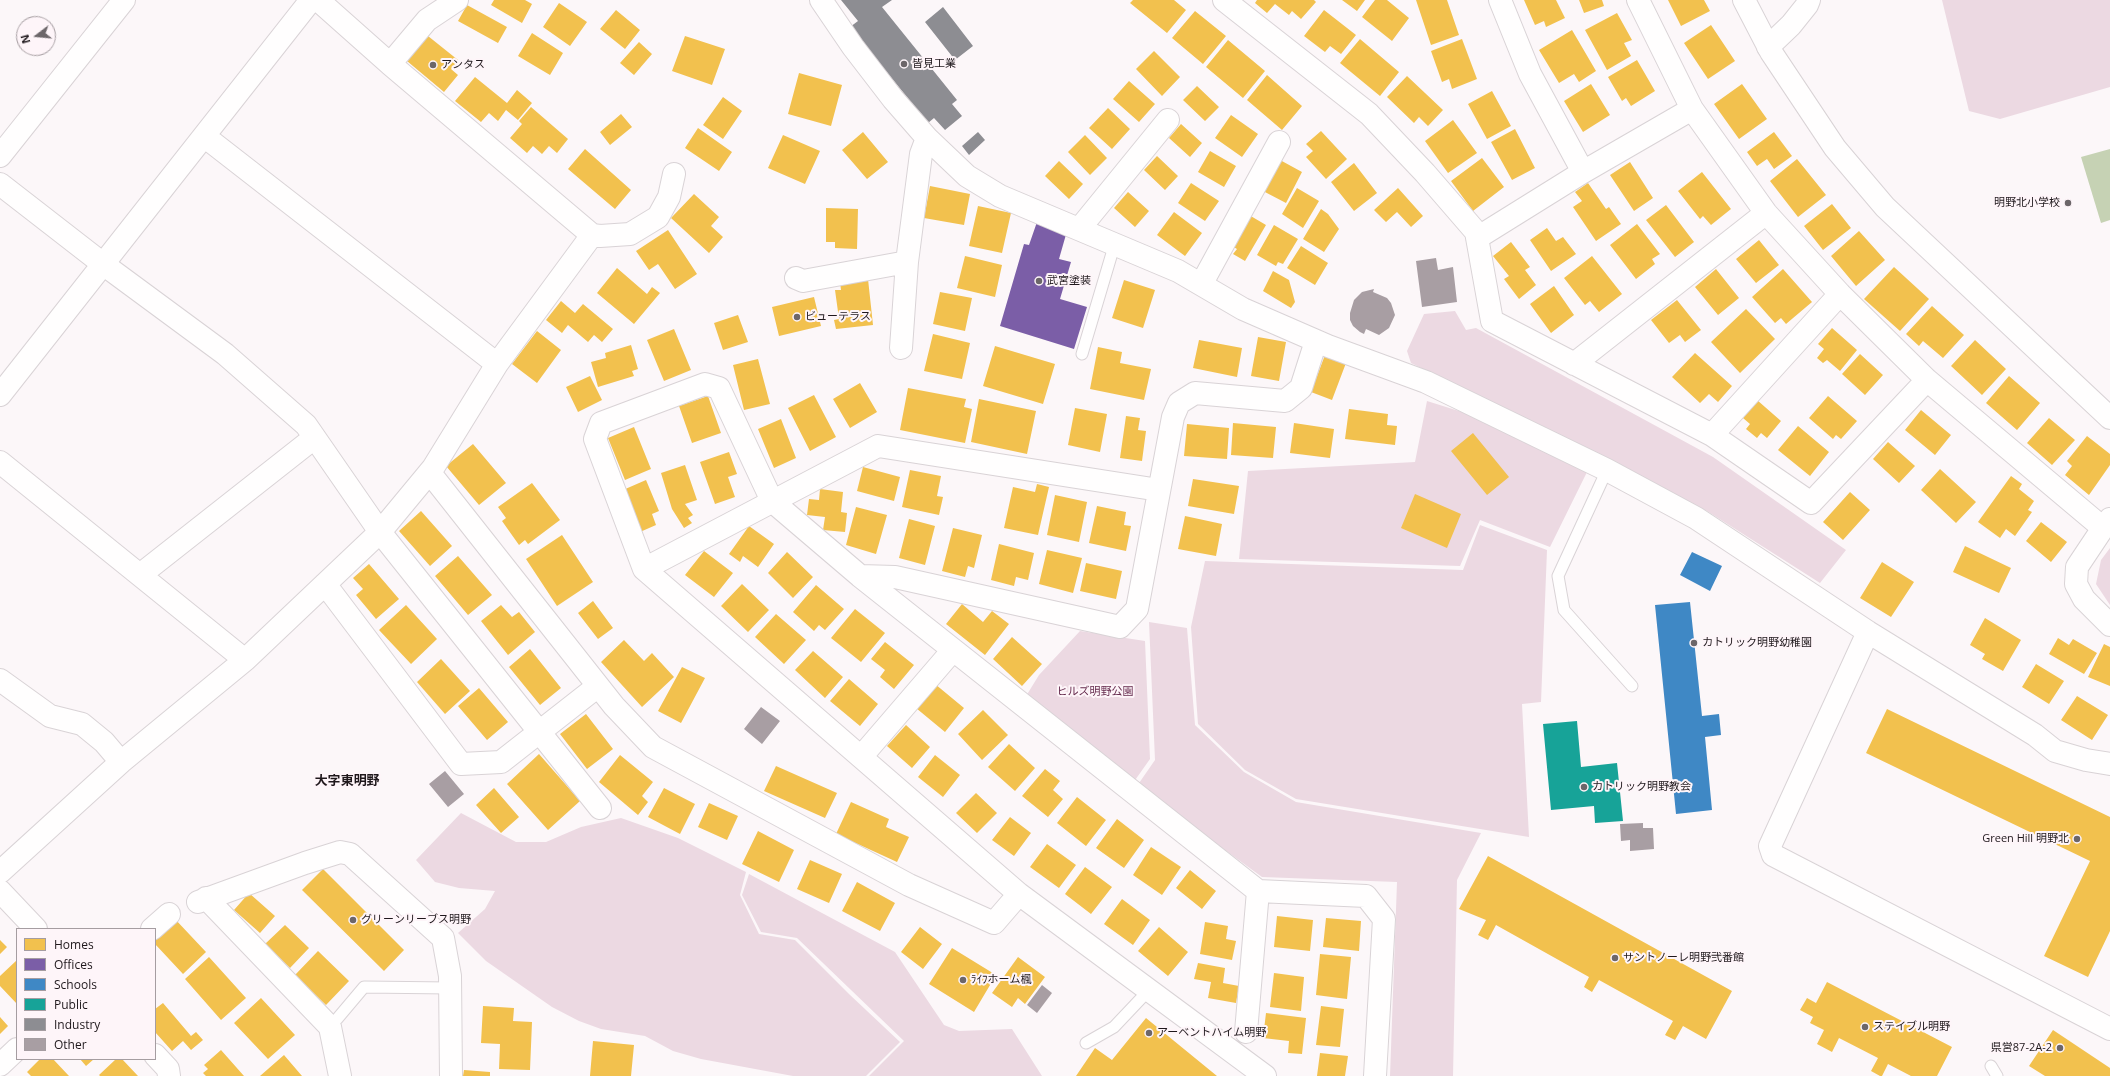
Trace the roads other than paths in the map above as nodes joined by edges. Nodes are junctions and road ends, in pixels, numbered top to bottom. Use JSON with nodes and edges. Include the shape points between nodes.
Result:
{"nodes":[{"id":1,"x":124,"y":0,"type":"edge"},
{"id":2,"x":311,"y":0,"type":"edge"},
{"id":3,"x":318,"y":0,"type":"edge"},
{"id":4,"x":457,"y":0,"type":"edge"},
{"id":5,"x":821,"y":0,"type":"edge"},
{"id":6,"x":1224,"y":0,"type":"edge"},
{"id":7,"x":1500,"y":0,"type":"edge"},
{"id":8,"x":1638,"y":0,"type":"edge"},
{"id":9,"x":1744,"y":0,"type":"edge"},
{"id":10,"x":1809,"y":0,"type":"edge"},
{"id":11,"x":1768,"y":47,"type":"junction"},
{"id":12,"x":390,"y":64,"type":"junction"},
{"id":13,"x":1692,"y":109,"type":"junction"},
{"id":14,"x":1168,"y":120,"type":"dead end"},
{"id":15,"x":204,"y":136,"type":"junction"},
{"id":16,"x":927,"y":138,"type":"junction"},
{"id":17,"x":1279,"y":142,"type":"dead end"},
{"id":18,"x":0,"y":156,"type":"edge"},
{"id":19,"x":1583,"y":172,"type":"junction"},
{"id":20,"x":674,"y":174,"type":"dead end"},
{"id":21,"x":0,"y":184,"type":"edge"},
{"id":22,"x":1766,"y":213,"type":"junction"},
{"id":23,"x":1080,"y":228,"type":"junction"},
{"id":24,"x":592,"y":235,"type":"junction"},
{"id":25,"x":1477,"y":238,"type":"junction"},
{"id":26,"x":1115,"y":243,"type":"junction"},
{"id":27,"x":907,"y":262,"type":"junction"},
{"id":28,"x":103,"y":264,"type":"junction"},
{"id":29,"x":796,"y":278,"type":"dead end"},
{"id":30,"x":1202,"y":283,"type":"junction"},
{"id":31,"x":1840,"y":294,"type":"junction"},
{"id":32,"x":1316,"y":341,"type":"junction"},
{"id":33,"x":901,"y":348,"type":"dead end"},
{"id":34,"x":1082,"y":354,"type":"dead end"},
{"id":35,"x":497,"y":364,"type":"junction"},
{"id":36,"x":1574,"y":364,"type":"junction"},
{"id":37,"x":1927,"y":380,"type":"junction"},
{"id":38,"x":0,"y":395,"type":"edge"},
{"id":39,"x":2110,"y":418,"type":"edge"},
{"id":40,"x":1712,"y":435,"type":"junction"},
{"id":41,"x":314,"y":438,"type":"junction"},
{"id":42,"x":0,"y":462,"type":"edge"},
{"id":43,"x":1607,"y":470,"type":"junction"},
{"id":44,"x":430,"y":473,"type":"junction"},
{"id":45,"x":1159,"y":490,"type":"junction"},
{"id":46,"x":772,"y":501,"type":"junction"},
{"id":47,"x":2106,"y":523,"type":"edge"},
{"id":48,"x":385,"y":539,"type":"junction"},
{"id":49,"x":644,"y":569,"type":"junction"},
{"id":50,"x":140,"y":576,"type":"junction"},
{"id":51,"x":860,"y":576,"type":"junction"},
{"id":52,"x":325,"y":584,"type":"junction"},
{"id":53,"x":2110,"y":624,"type":"edge"},
{"id":54,"x":1868,"y":632,"type":"junction"},
{"id":55,"x":953,"y":650,"type":"junction"},
{"id":56,"x":245,"y":660,"type":"junction"},
{"id":57,"x":0,"y":680,"type":"edge"},
{"id":58,"x":598,"y":686,"type":"junction"},
{"id":59,"x":1632,"y":686,"type":"dead end"},
{"id":60,"x":535,"y":727,"type":"junction"},
{"id":61,"x":861,"y":757,"type":"junction"},
{"id":62,"x":121,"y":762,"type":"junction"},
{"id":63,"x":2110,"y":764,"type":"edge"},
{"id":64,"x":600,"y":808,"type":"dead end"},
{"id":65,"x":0,"y":872,"type":"edge"},
{"id":66,"x":0,"y":891,"type":"edge"},
{"id":67,"x":1258,"y":891,"type":"junction"},
{"id":68,"x":1019,"y":894,"type":"junction"},
{"id":69,"x":169,"y":914,"type":"dead end"},
{"id":70,"x":35,"y":928,"type":"edge"},
{"id":71,"x":153,"y":928,"type":"edge"},
{"id":72,"x":450,"y":988,"type":"junction"},
{"id":73,"x":1149,"y":990,"type":"junction"},
{"id":74,"x":336,"y":1019,"type":"dead end"},
{"id":75,"x":2110,"y":1029,"type":"edge"},
{"id":76,"x":1246,"y":1032,"type":"dead end"},
{"id":77,"x":1086,"y":1043,"type":"dead end"},
{"id":78,"x":16,"y":1050,"type":"edge"},
{"id":79,"x":156,"y":1056,"type":"edge"},
{"id":80,"x":0,"y":1065,"type":"edge"},
{"id":81,"x":170,"y":1076,"type":"edge"},
{"id":82,"x":340,"y":1076,"type":"edge"},
{"id":83,"x":451,"y":1076,"type":"edge"},
{"id":84,"x":1265,"y":1076,"type":"edge"},
{"id":85,"x":1375,"y":1076,"type":"edge"}],
"edges":[{"from":1,"to":18,"type":"street"},
{"from":2,"to":15,"type":"street"},
{"from":3,"to":12,"type":"street"},
{"from":4,"to":12,"type":"street","via":[[426,20]]},
{"from":5,"to":16,"type":"street","via":[[853,47]]},
{"from":6,"to":25,"type":"street","via":[[1370,114],[1476,232]]},
{"from":7,"to":19,"type":"street","via":[[1530,74]]},
{"from":8,"to":13,"type":"street"},
{"from":9,"to":11,"type":"street"},
{"from":10,"to":11,"type":"street","via":[[1791,25]]},
{"from":11,"to":39,"type":"street","via":[[1835,148],[1885,207]]},
{"from":12,"to":24,"type":"street"},
{"from":13,"to":19,"type":"street"},
{"from":13,"to":22,"type":"street"},
{"from":14,"to":23,"type":"street"},
{"from":15,"to":28,"type":"street"},
{"from":15,"to":35,"type":"street"},
{"from":16,"to":23,"type":"street","via":[[967,176],[1000,196]]},
{"from":16,"to":27,"type":"street","via":[[920,154]]},
{"from":17,"to":30,"type":"street"},
{"from":19,"to":25,"type":"street"},
{"from":20,"to":24,"type":"street","via":[[669,197],[658,217],[630,234]]},
{"from":21,"to":28,"type":"street"},
{"from":22,"to":31,"type":"street"},
{"from":22,"to":36,"type":"street"},
{"from":23,"to":26,"type":"street"},
{"from":24,"to":35,"type":"street"},
{"from":25,"to":36,"type":"street","via":[[1492,321]]},
{"from":26,"to":30,"type":"street"},
{"from":26,"to":34,"type":"lane"},
{"from":27,"to":29,"type":"street","via":[[803,282]]},
{"from":27,"to":33,"type":"street"},
{"from":28,"to":38,"type":"street"},
{"from":28,"to":41,"type":"street","via":[[225,354],[306,425]]},
{"from":30,"to":32,"type":"street","via":[[1243,309]]},
{"from":31,"to":37,"type":"street"},
{"from":31,"to":40,"type":"street"},
{"from":32,"to":43,"type":"street","via":[[1426,382]]},
{"from":32,"to":45,"type":"street","via":[[1301,388],[1285,401],[1195,393],[1179,402],[1173,417]]},
{"from":35,"to":44,"type":"street"},
{"from":36,"to":40,"type":"street"},
{"from":37,"to":40,"type":"street","via":[[1811,503]]},
{"from":37,"to":47,"type":"street"},
{"from":41,"to":48,"type":"street"},
{"from":41,"to":50,"type":"street"},
{"from":42,"to":50,"type":"street"},
{"from":43,"to":54,"type":"street","via":[[1696,518]]},
{"from":43,"to":59,"type":"lane","via":[[1558,576],[1564,610]]},
{"from":44,"to":48,"type":"street"},
{"from":44,"to":58,"type":"street"},
{"from":45,"to":46,"type":"street","via":[[878,446]]},
{"from":45,"to":51,"type":"street","via":[[1136,609],[1120,627],[895,577]]},
{"from":46,"to":49,"type":"street"},
{"from":46,"to":49,"type":"street","via":[[718,388],[705,384],[601,424],[595,439]]},
{"from":46,"to":51,"type":"street"},
{"from":47,"to":53,"type":"street","via":[[2077,567],[2076,584],[2084,599]]},
{"from":48,"to":52,"type":"street"},
{"from":48,"to":60,"type":"street"},
{"from":49,"to":61,"type":"street"},
{"from":50,"to":56,"type":"street"},
{"from":51,"to":55,"type":"street"},
{"from":52,"to":56,"type":"street"},
{"from":52,"to":60,"type":"street","via":[[461,764],[501,762]]},
{"from":54,"to":63,"type":"street","via":[[2055,750],[2086,760]]},
{"from":54,"to":75,"type":"street","via":[[1770,846],[1773,855]]},
{"from":55,"to":61,"type":"street"},
{"from":55,"to":67,"type":"street"},
{"from":56,"to":62,"type":"street"},
{"from":57,"to":62,"type":"street","via":[[50,716],[82,724],[104,742]]},
{"from":58,"to":60,"type":"street"},
{"from":58,"to":68,"type":"street","via":[[653,747],[909,885],[994,923]]},
{"from":60,"to":64,"type":"street"},
{"from":61,"to":68,"type":"street"},
{"from":62,"to":65,"type":"street"},
{"from":66,"to":70,"type":"street"},
{"from":67,"to":76,"type":"street"},
{"from":67,"to":85,"type":"street","via":[[1366,896],[1384,919]]},
{"from":68,"to":73,"type":"street"},
{"from":69,"to":71,"type":"street"},
{"from":72,"to":74,"type":"lane","via":[[364,987]]},
{"from":72,"to":82,"type":"street","via":[[443,938],[350,854],[340,852],[202,900],[330,1027]]},
{"from":72,"to":83,"type":"street"},
{"from":73,"to":77,"type":"lane","via":[[1114,1027]]},
{"from":73,"to":84,"type":"street"},
{"from":78,"to":80,"type":"street"},
{"from":79,"to":81,"type":"street","via":[[168,1069]]}]}
